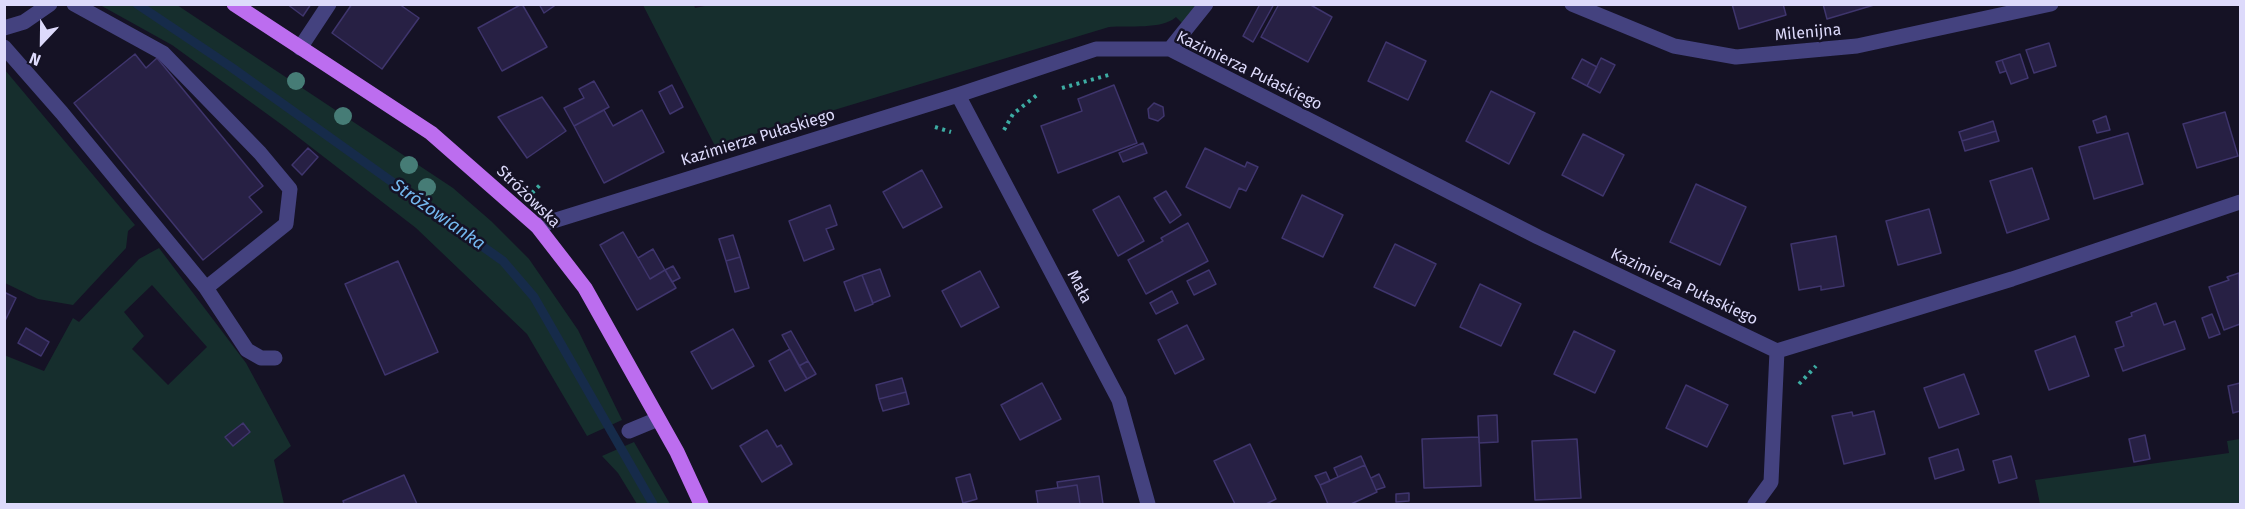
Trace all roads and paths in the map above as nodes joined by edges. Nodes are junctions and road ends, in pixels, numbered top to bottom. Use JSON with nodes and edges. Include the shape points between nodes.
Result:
{"nodes":[{"id":1,"x":50,"y":4,"type":"edge"},
{"id":2,"x":74,"y":4,"type":"edge"},
{"id":3,"x":234,"y":4,"type":"edge"},
{"id":4,"x":329,"y":4,"type":"edge"},
{"id":5,"x":1206,"y":4,"type":"edge"},
{"id":6,"x":1572,"y":4,"type":"edge"},
{"id":7,"x":2051,"y":4,"type":"edge"},
{"id":8,"x":4,"y":28,"type":"edge"},
{"id":9,"x":4,"y":47,"type":"edge"},
{"id":10,"x":300,"y":48,"type":"junction"},
{"id":11,"x":1170,"y":49,"type":"junction"},
{"id":12,"x":1116,"y":73,"type":"dead end"},
{"id":13,"x":1060,"y":88,"type":"dead end"},
{"id":14,"x":1048,"y":92,"type":"dead end"},
{"id":15,"x":958,"y":95,"type":"junction"},
{"id":16,"x":924,"y":129,"type":"dead end"},
{"id":17,"x":1002,"y":134,"type":"dead end"},
{"id":18,"x":955,"y":135,"type":"dead end"},
{"id":19,"x":542,"y":183,"type":"dead end"},
{"id":20,"x":531,"y":195,"type":"dead end"},
{"id":21,"x":2241,"y":202,"type":"edge"},
{"id":22,"x":537,"y":226,"type":"junction"},
{"id":23,"x":206,"y":288,"type":"junction"},
{"id":24,"x":1777,"y":351,"type":"junction"},
{"id":25,"x":275,"y":358,"type":"dead end"},
{"id":26,"x":658,"y":419,"type":"junction"},
{"id":27,"x":629,"y":431,"type":"dead end"},
{"id":28,"x":701,"y":504,"type":"edge"},
{"id":29,"x":1148,"y":504,"type":"edge"},
{"id":30,"x":1755,"y":504,"type":"edge"}],
"edges":[{"from":1,"to":8,"type":"street","via":[[24,22]]},
{"from":2,"to":23,"type":"street","via":[[163,53],[290,189],[286,224]]},
{"from":3,"to":10,"type":"main road","name":"Stróżowska"},
{"from":4,"to":10,"type":"street"},
{"from":5,"to":11,"type":"street"},
{"from":6,"to":7,"type":"street","name":"Milenijna","via":[[1674,45],[1736,57],[1857,46]]},
{"from":9,"to":23,"type":"street"},
{"from":10,"to":22,"type":"main road","name":"Stróżowska","via":[[431,133]]},
{"from":11,"to":15,"type":"street","name":"Kazimierza Pułaskiego","via":[[1096,49]]},
{"from":11,"to":24,"type":"street","name":"Kazimierza Pułaskiego","via":[[1581,258]]},
{"from":12,"to":13,"type":"path"},
{"from":14,"to":17,"type":"path","via":[[1037,95],[1013,114]]},
{"from":15,"to":22,"type":"street","name":"Kazimierza Pułaskiego"},
{"from":15,"to":29,"type":"street","name":"Mała","via":[[1119,400]]},
{"from":16,"to":18,"type":"path","via":[[935,127]]},
{"from":19,"to":20,"type":"path"},
{"from":21,"to":24,"type":"street","via":[[2012,279]]},
{"from":22,"to":26,"type":"main road","name":"Stróżowska","via":[[585,288]]},
{"from":23,"to":25,"type":"street","via":[[247,350],[261,358]]},
{"from":24,"to":30,"type":"street","via":[[1771,482]]},
{"from":26,"to":27,"type":"street"},
{"from":26,"to":28,"type":"main road","name":"Stróżowska"}]}
